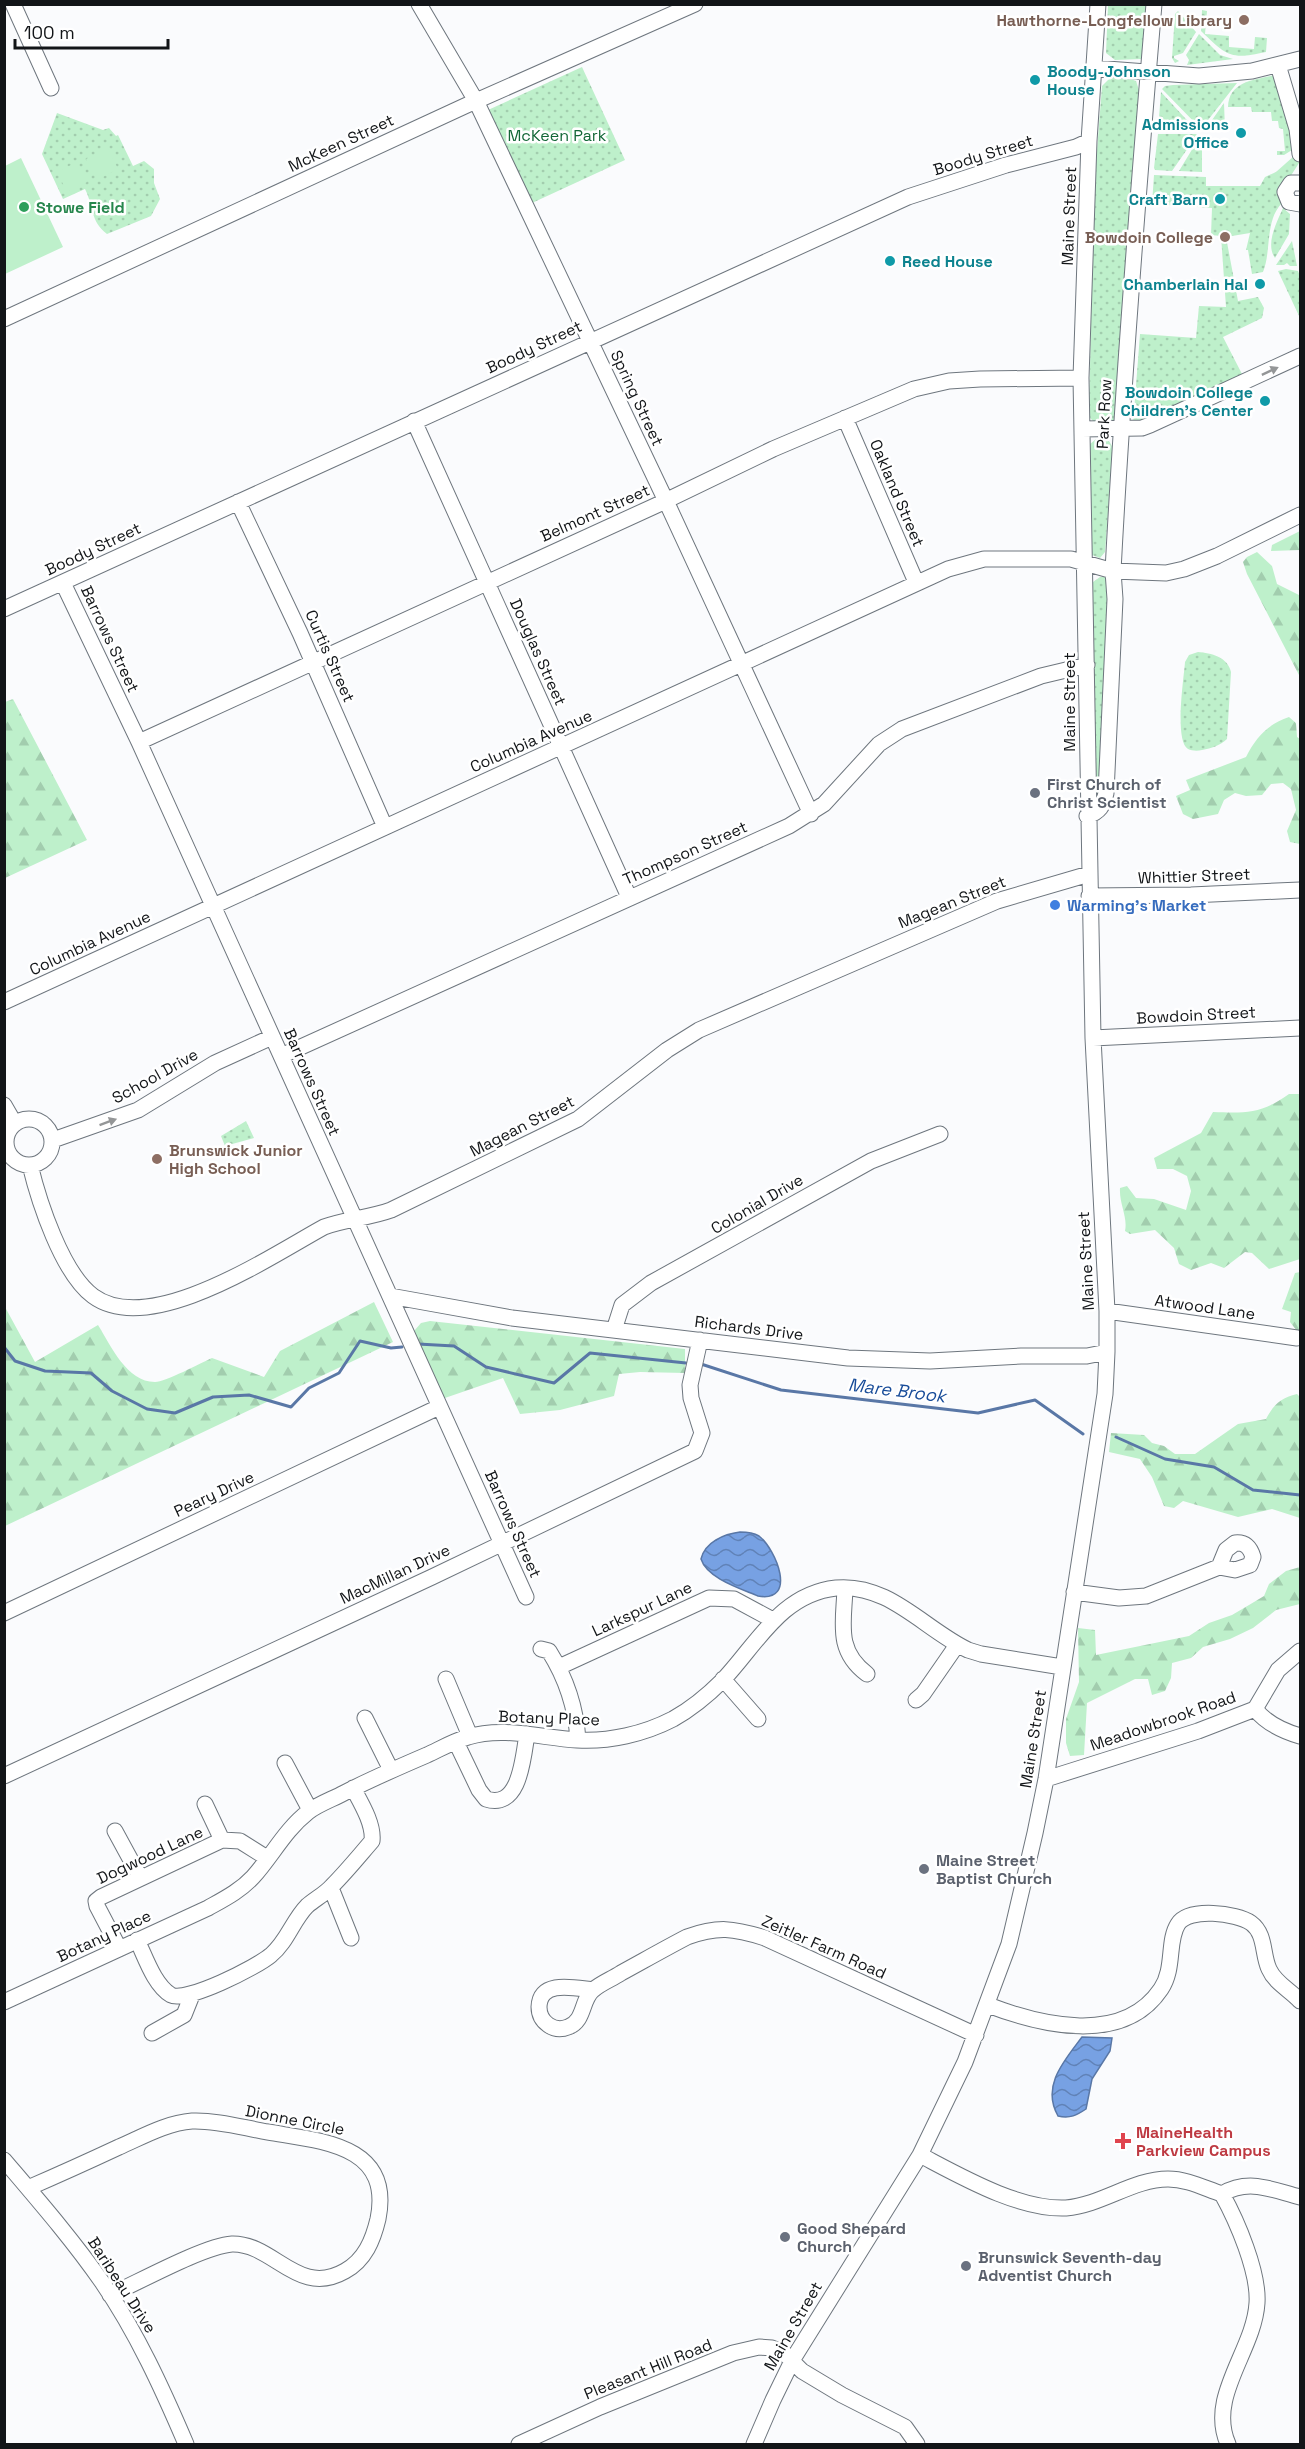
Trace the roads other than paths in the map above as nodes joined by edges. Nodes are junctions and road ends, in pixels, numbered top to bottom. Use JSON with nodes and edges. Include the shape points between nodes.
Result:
{"nodes":[{"id":1,"x":13,"y":4,"type":"edge"},
{"id":2,"x":419,"y":4,"type":"edge"},
{"id":3,"x":695,"y":4,"type":"edge"},
{"id":4,"x":1098,"y":4,"type":"edge"},
{"id":5,"x":1154,"y":4,"type":"edge"},
{"id":6,"x":1300,"y":59,"type":"edge"},
{"id":7,"x":1278,"y":65,"type":"junction"},
{"id":8,"x":1095,"y":68,"type":"junction"},
{"id":9,"x":1147,"y":73,"type":"junction"},
{"id":10,"x":51,"y":88,"type":"dead end"},
{"id":11,"x":476,"y":102,"type":"junction"},
{"id":12,"x":1089,"y":141,"type":"junction"},
{"id":13,"x":1300,"y":154,"type":"edge"},
{"id":14,"x":1300,"y":182,"type":"edge"},
{"id":15,"x":1300,"y":204,"type":"edge"},
{"id":16,"x":4,"y":319,"type":"edge"},
{"id":17,"x":590,"y":341,"type":"junction"},
{"id":18,"x":1300,"y":356,"type":"edge"},
{"id":19,"x":1081,"y":378,"type":"junction"},
{"id":20,"x":845,"y":418,"type":"junction"},
{"id":21,"x":414,"y":421,"type":"junction"},
{"id":22,"x":1082,"y":429,"type":"junction"},
{"id":23,"x":1121,"y":429,"type":"junction"},
{"id":24,"x":666,"y":501,"type":"junction"},
{"id":25,"x":238,"y":502,"type":"junction"},
{"id":26,"x":1300,"y":515,"type":"edge"},
{"id":27,"x":1083,"y":562,"type":"junction"},
{"id":28,"x":1113,"y":571,"type":"junction"},
{"id":29,"x":487,"y":582,"type":"junction"},
{"id":30,"x":916,"y":582,"type":"junction"},
{"id":31,"x":63,"y":583,"type":"junction"},
{"id":32,"x":4,"y":609,"type":"edge"},
{"id":33,"x":313,"y":662,"type":"junction"},
{"id":34,"x":742,"y":664,"type":"junction"},
{"id":35,"x":1087,"y":665,"type":"junction"},
{"id":36,"x":139,"y":742,"type":"junction"},
{"id":37,"x":562,"y":747,"type":"junction"},
{"id":38,"x":811,"y":814,"type":"junction"},
{"id":39,"x":1087,"y":816,"type":"junction"},
{"id":40,"x":385,"y":827,"type":"junction"},
{"id":41,"x":1089,"y":874,"type":"junction"},
{"id":42,"x":1300,"y":890,"type":"edge"},
{"id":43,"x":1089,"y":896,"type":"junction"},
{"id":44,"x":629,"y":897,"type":"junction"},
{"id":45,"x":212,"y":907,"type":"junction"},
{"id":46,"x":4,"y":1002,"type":"edge"},
{"id":47,"x":1300,"y":1028,"type":"edge"},
{"id":48,"x":272,"y":1036,"type":"junction"},
{"id":49,"x":1093,"y":1038,"type":"junction"},
{"id":50,"x":281,"y":1056,"type":"junction"},
{"id":51,"x":4,"y":1105,"type":"edge"},
{"id":52,"x":15,"y":1124,"type":"junction"},
{"id":53,"x":940,"y":1134,"type":"dead end"},
{"id":54,"x":52,"y":1140,"type":"junction"},
{"id":55,"x":30,"y":1165,"type":"junction"},
{"id":56,"x":354,"y":1219,"type":"junction"},
{"id":57,"x":390,"y":1296,"type":"junction"},
{"id":58,"x":1107,"y":1311,"type":"junction"},
{"id":59,"x":614,"y":1330,"type":"junction"},
{"id":60,"x":1299,"y":1338,"type":"edge"},
{"id":61,"x":700,"y":1340,"type":"junction"},
{"id":62,"x":1107,"y":1352,"type":"junction"},
{"id":63,"x":439,"y":1407,"type":"junction"},
{"id":64,"x":502,"y":1544,"type":"junction"},
{"id":65,"x":1219,"y":1567,"type":"dead end"},
{"id":66,"x":845,"y":1588,"type":"junction"},
{"id":67,"x":1074,"y":1592,"type":"junction"},
{"id":68,"x":526,"y":1597,"type":"dead end"},
{"id":69,"x":4,"y":1613,"type":"edge"},
{"id":70,"x":773,"y":1620,"type":"junction"},
{"id":71,"x":957,"y":1645,"type":"junction"},
{"id":72,"x":541,"y":1649,"type":"dead end"},
{"id":73,"x":1300,"y":1651,"type":"edge"},
{"id":74,"x":559,"y":1667,"type":"junction"},
{"id":75,"x":1062,"y":1667,"type":"junction"},
{"id":76,"x":867,"y":1674,"type":"dead end"},
{"id":77,"x":446,"y":1679,"type":"dead end"},
{"id":78,"x":723,"y":1679,"type":"junction"},
{"id":79,"x":916,"y":1700,"type":"dead end"},
{"id":80,"x":1255,"y":1709,"type":"junction"},
{"id":81,"x":365,"y":1718,"type":"dead end"},
{"id":82,"x":758,"y":1719,"type":"dead end"},
{"id":83,"x":527,"y":1734,"type":"junction"},
{"id":84,"x":1300,"y":1736,"type":"edge"},
{"id":85,"x":463,"y":1739,"type":"junction"},
{"id":86,"x":579,"y":1740,"type":"junction"},
{"id":87,"x":285,"y":1763,"type":"dead end"},
{"id":88,"x":390,"y":1770,"type":"junction"},
{"id":89,"x":4,"y":1776,"type":"edge"},
{"id":90,"x":1046,"y":1779,"type":"junction"},
{"id":91,"x":353,"y":1788,"type":"junction"},
{"id":92,"x":205,"y":1804,"type":"dead end"},
{"id":93,"x":310,"y":1810,"type":"junction"},
{"id":94,"x":115,"y":1831,"type":"dead end"},
{"id":95,"x":222,"y":1840,"type":"junction"},
{"id":96,"x":267,"y":1858,"type":"junction"},
{"id":97,"x":140,"y":1877,"type":"junction"},
{"id":98,"x":331,"y":1888,"type":"junction"},
{"id":99,"x":351,"y":1938,"type":"dead end"},
{"id":100,"x":137,"y":1940,"type":"junction"},
{"id":101,"x":119,"y":1948,"type":"junction"},
{"id":102,"x":593,"y":1990,"type":"dead end"},
{"id":103,"x":192,"y":1995,"type":"junction"},
{"id":104,"x":1300,"y":2001,"type":"edge"},
{"id":105,"x":4,"y":2002,"type":"edge"},
{"id":106,"x":987,"y":2006,"type":"junction"},
{"id":107,"x":152,"y":2033,"type":"dead end"},
{"id":108,"x":976,"y":2035,"type":"junction"},
{"id":109,"x":920,"y":2155,"type":"junction"},
{"id":110,"x":4,"y":2160,"type":"edge"},
{"id":111,"x":28,"y":2188,"type":"junction"},
{"id":112,"x":1222,"y":2194,"type":"junction"},
{"id":113,"x":1300,"y":2197,"type":"edge"},
{"id":114,"x":111,"y":2295,"type":"junction"},
{"id":115,"x":793,"y":2359,"type":"junction"},
{"id":116,"x":186,"y":2445,"type":"edge"},
{"id":117,"x":519,"y":2445,"type":"edge"},
{"id":118,"x":754,"y":2445,"type":"edge"},
{"id":119,"x":917,"y":2445,"type":"edge"},
{"id":120,"x":1228,"y":2445,"type":"edge"}],
"edges":[{"from":1,"to":10,"type":"street"},
{"from":2,"to":11,"type":"street","name":"Spring Street"},
{"from":3,"to":11,"type":"street","name":"McKeen Street"},
{"from":4,"to":8,"type":"street","name":"Maine Street"},
{"from":5,"to":9,"type":"street","name":"Park Row"},
{"from":6,"to":7,"type":"street"},
{"from":7,"to":9,"type":"street","via":[[1216,75]]},
{"from":7,"to":13,"type":"street"},
{"from":8,"to":9,"type":"street"},
{"from":8,"to":12,"type":"street","name":"Maine Street"},
{"from":9,"to":23,"type":"street","name":"Park Row"},
{"from":11,"to":16,"type":"street","name":"McKeen Street"},
{"from":11,"to":17,"type":"street","name":"Spring Street"},
{"from":12,"to":17,"type":"street","name":"Boody Street","via":[[908,197]]},
{"from":12,"to":19,"type":"street","name":"Maine Street"},
{"from":14,"to":15,"type":"street","via":[[1291,183],[1284,192],[1289,202]]},
{"from":17,"to":21,"type":"street","name":"Boody Street"},
{"from":17,"to":24,"type":"street","name":"Spring Street"},
{"from":23,"to":18,"type":"street","one_way":true,"via":[[1150,425]]},
{"from":19,"to":20,"type":"street","name":"Belmont Street","via":[[949,381],[914,389]]},
{"from":19,"to":22,"type":"street","name":"Maine Street"},
{"from":20,"to":24,"type":"street","name":"Belmont Street"},
{"from":20,"to":30,"type":"street","name":"Oakland Street"},
{"from":21,"to":25,"type":"street","name":"Boody Street"},
{"from":21,"to":29,"type":"street","name":"Douglas Street"},
{"from":22,"to":23,"type":"street"},
{"from":22,"to":27,"type":"street","name":"Maine Street"},
{"from":23,"to":28,"type":"street","name":"Park Row"},
{"from":24,"to":29,"type":"street","name":"Belmont Street"},
{"from":24,"to":34,"type":"street","name":"Spring Street"},
{"from":25,"to":31,"type":"street","name":"Boody Street"},
{"from":25,"to":33,"type":"street","name":"Curtis Street"},
{"from":26,"to":28,"type":"street","name":"Columbia Avenue","via":[[1184,569],[1158,574]]},
{"from":27,"to":28,"type":"street","name":"Columbia Avenue"},
{"from":27,"to":30,"type":"street","name":"Columbia Avenue","via":[[984,559],[948,568]]},
{"from":27,"to":35,"type":"street","name":"Maine Street"},
{"from":28,"to":39,"type":"street","name":"Park Row","via":[[1106,794],[1098,813]]},
{"from":29,"to":33,"type":"street","name":"Belmont Street"},
{"from":29,"to":37,"type":"street","name":"Douglas Street"},
{"from":30,"to":34,"type":"street","name":"Columbia Avenue"},
{"from":31,"to":32,"type":"street","name":"Boody Street"},
{"from":31,"to":36,"type":"street","name":"Barrows Street"},
{"from":33,"to":36,"type":"street","name":"Belmont Street"},
{"from":33,"to":40,"type":"street","name":"Curtis Street"},
{"from":34,"to":37,"type":"street","name":"Columbia Avenue"},
{"from":34,"to":38,"type":"street","name":"Spring Street"},
{"from":35,"to":38,"type":"street","name":"Thompson Street","via":[[1041,676],[902,729],[879,744]]},
{"from":35,"to":39,"type":"street","name":"Maine Street"},
{"from":36,"to":45,"type":"street","name":"Barrows Street"},
{"from":37,"to":40,"type":"street","name":"Columbia Avenue"},
{"from":37,"to":44,"type":"street","name":"Douglas Street"},
{"from":38,"to":44,"type":"street","name":"Thompson Street"},
{"from":39,"to":41,"type":"street","name":"Maine Street"},
{"from":40,"to":45,"type":"street","name":"Columbia Avenue"},
{"from":41,"to":43,"type":"street","name":"Maine Street"},
{"from":41,"to":56,"type":"street","name":"Magean Street","via":[[997,901],[699,1030],[562,1128],[391,1209]]},
{"from":42,"to":43,"type":"street","name":"Whittier Street"},
{"from":43,"to":49,"type":"street","name":"Maine Street"},
{"from":44,"to":50,"type":"street","name":"Thompson Street"},
{"from":45,"to":46,"type":"street","name":"Columbia Avenue"},
{"from":45,"to":48,"type":"street","name":"Barrows Street"},
{"from":47,"to":49,"type":"street","name":"Bowdoin Street"},
{"from":48,"to":50,"type":"street","name":"Barrows Street"},
{"from":54,"to":48,"type":"street","name":"School Drive","one_way":true,"via":[[138,1110],[215,1063]]},
{"from":49,"to":58,"type":"street","name":"Maine Street"},
{"from":50,"to":56,"type":"street","name":"Barrows Street"},
{"from":51,"to":52,"type":"street"},
{"from":52,"to":54,"type":"street","via":[[24,1119],[39,1121],[49,1130]]},
{"from":52,"to":55,"type":"street","via":[[6,1138],[8,1150],[14,1160]]},
{"from":53,"to":59,"type":"street","name":"Colonial Drive","via":[[871,1161],[651,1283],[622,1305]]},
{"from":54,"to":55,"type":"street","via":[[46,1158]]},
{"from":55,"to":56,"type":"street","name":"Magean Street","via":[[45,1217],[78,1280],[92,1296],[119,1308],[147,1309],[181,1299],[222,1282],[324,1227]]},
{"from":56,"to":57,"type":"street","name":"Barrows Street"},
{"from":57,"to":59,"type":"street","name":"Richards Drive"},
{"from":57,"to":63,"type":"street","name":"Barrows Street"},
{"from":58,"to":60,"type":"street","name":"Atwood Lane"},
{"from":58,"to":62,"type":"street","name":"Maine Street"},
{"from":59,"to":61,"type":"street","name":"Richards Drive"},
{"from":61,"to":62,"type":"street","name":"Richards Drive","via":[[876,1360],[1087,1356]]},
{"from":61,"to":64,"type":"street","name":"MacMillan Drive","via":[[690,1385],[702,1433],[695,1451]]},
{"from":62,"to":67,"type":"street","name":"Maine Street","via":[[1105,1394]]},
{"from":63,"to":64,"type":"street","name":"Barrows Street"},
{"from":63,"to":69,"type":"street","name":"Peary Drive"},
{"from":64,"to":68,"type":"street","name":"Barrows Street"},
{"from":64,"to":89,"type":"street","name":"MacMillan Drive"},
{"from":65,"to":67,"type":"street","via":[[1146,1596],[1119,1598]]},
{"from":66,"to":70,"type":"street","name":"Botany Place","via":[[813,1594]]},
{"from":66,"to":71,"type":"street","name":"Botany Place","via":[[880,1594]]},
{"from":66,"to":76,"type":"street","via":[[845,1645],[852,1662]]},
{"from":67,"to":75,"type":"street","name":"Maine Street"},
{"from":70,"to":74,"type":"street","name":"Larkspur Lane","via":[[734,1599],[710,1598]]},
{"from":70,"to":78,"type":"street","name":"Botany Place"},
{"from":71,"to":75,"type":"street","name":"Botany Place","via":[[981,1654]]},
{"from":71,"to":79,"type":"street"},
{"from":72,"to":74,"type":"street","via":[[549,1651]]},
{"from":73,"to":80,"type":"street","name":"Meadowbrook Road","via":[[1278,1670]]},
{"from":74,"to":86,"type":"street","via":[[569,1691]]},
{"from":75,"to":90,"type":"street","name":"Maine Street"},
{"from":77,"to":85,"type":"street"},
{"from":78,"to":82,"type":"street"},
{"from":78,"to":86,"type":"street","name":"Botany Place","via":[[695,1705],[654,1727],[608,1739]]},
{"from":80,"to":84,"type":"street","via":[[1262,1718]]},
{"from":80,"to":90,"type":"street","name":"Meadowbrook Road"},
{"from":81,"to":88,"type":"street"},
{"from":83,"to":85,"type":"street","name":"Botany Place"},
{"from":83,"to":85,"type":"street","via":[[516,1784],[511,1796],[502,1801],[486,1799],[479,1790]]},
{"from":83,"to":86,"type":"street","name":"Botany Place"},
{"from":85,"to":88,"type":"street","name":"Botany Place"},
{"from":87,"to":93,"type":"street"},
{"from":88,"to":91,"type":"street","name":"Botany Place"},
{"from":90,"to":106,"type":"street","name":"Maine Street","via":[[1009,1944]]},
{"from":91,"to":93,"type":"street","name":"Botany Place"},
{"from":91,"to":98,"type":"street","via":[[370,1825],[372,1841]]},
{"from":92,"to":95,"type":"street"},
{"from":93,"to":96,"type":"street","name":"Botany Place","via":[[287,1831]]},
{"from":94,"to":97,"type":"street"},
{"from":95,"to":96,"type":"street","name":"Dogwood Lane","via":[[240,1841]]},
{"from":95,"to":97,"type":"street","name":"Dogwood Lane"},
{"from":96,"to":100,"type":"street","name":"Botany Place","via":[[239,1890]]},
{"from":97,"to":101,"type":"street","name":"Dogwood Lane","via":[[96,1901]]},
{"from":98,"to":99,"type":"street"},
{"from":98,"to":103,"type":"street","via":[[306,1907],[271,1954]]},
{"from":100,"to":101,"type":"street","name":"Botany Place"},
{"from":100,"to":103,"type":"street","via":[[159,1984],[171,1995]]},
{"from":101,"to":105,"type":"street","name":"Botany Place"},
{"from":102,"to":108,"type":"street","name":"Zeitler Farm Road","via":[[687,1937],[730,1928],[765,1938]]},
{"from":103,"to":107,"type":"street","via":[[184,2015]]},
{"from":104,"to":106,"type":"street","via":[[1274,1977],[1259,1931],[1250,1923],[1213,1914],[1194,1914],[1177,1925],[1170,1970],[1161,1989],[1148,2003],[1118,2021],[1065,2025]]},
{"from":106,"to":108,"type":"street","name":"Maine Street"},
{"from":108,"to":109,"type":"street","name":"Maine Street"},
{"from":109,"to":112,"type":"street","via":[[1042,2207],[1086,2204],[1160,2179],[1180,2180]]},
{"from":109,"to":115,"type":"street","name":"Maine Street"},
{"from":110,"to":111,"type":"street","name":"Baribeau Drive"},
{"from":111,"to":114,"type":"street","name":"Baribeau Drive"},
{"from":111,"to":114,"type":"street","name":"Dionne Circle","via":[[159,2129],[193,2121],[329,2142],[356,2154],[371,2169],[378,2191],[376,2225],[364,2254],[344,2272],[327,2277],[302,2276],[258,2250],[238,2244],[219,2246]]},
{"from":112,"to":113,"type":"street","via":[[1233,2187],[1250,2185]]},
{"from":112,"to":120,"type":"street","via":[[1250,2262],[1258,2300],[1223,2405]]},
{"from":114,"to":116,"type":"street","name":"Baribeau Drive","via":[[157,2377]]},
{"from":115,"to":117,"type":"street","name":"Pleasant Hill Road","via":[[772,2348],[742,2350],[600,2407]]},
{"from":115,"to":118,"type":"street","name":"Maine Street"},
{"from":115,"to":119,"type":"street","name":"Pleasant Hill Road","via":[[802,2371],[842,2396],[906,2427]]}]}
